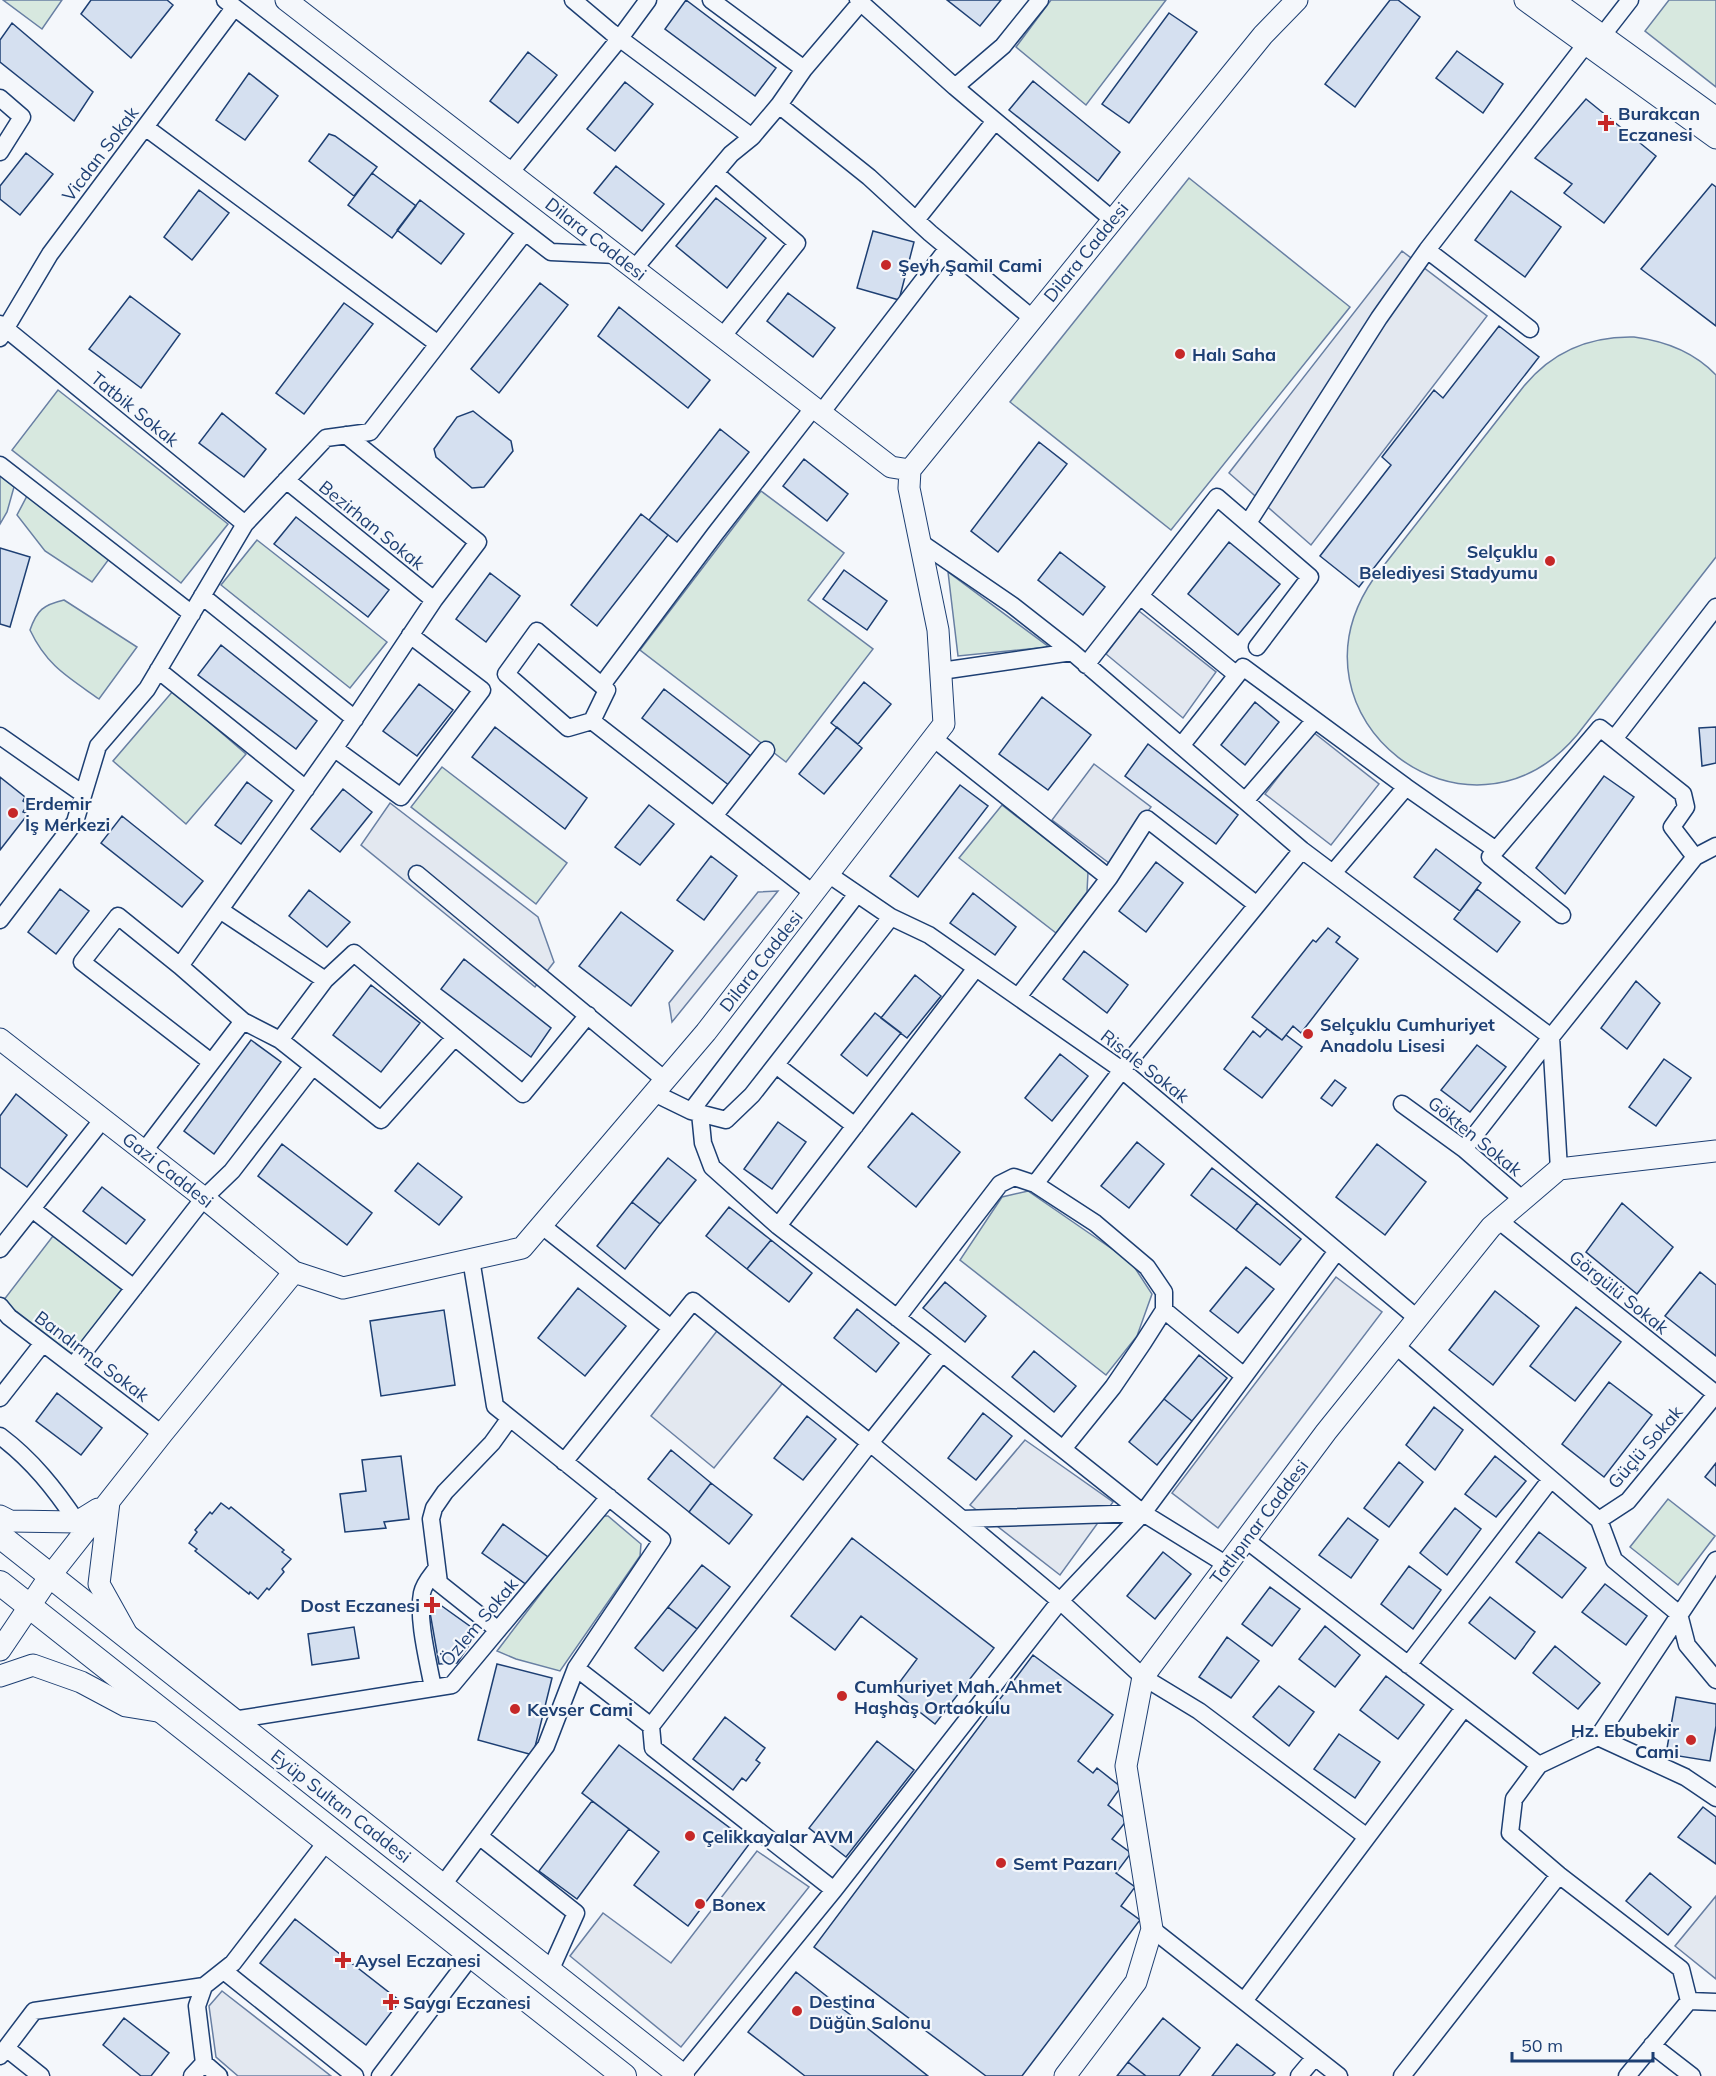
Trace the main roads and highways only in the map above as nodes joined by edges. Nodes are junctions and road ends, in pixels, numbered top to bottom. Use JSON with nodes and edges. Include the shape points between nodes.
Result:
{"nodes":[{"id":1,"x":0,"y":1536,"type":"edge"},
{"id":2,"x":0,"y":1583,"type":"edge"},
{"id":3,"x":624,"y":2076,"type":"edge"},
{"id":4,"x":682,"y":2076,"type":"edge"}],
"edges":[{"from":1,"to":4,"type":"main road","name":"Eyüp Sultan Caddesi"},
{"from":2,"to":3,"type":"main road","name":"Eyüp Sultan Caddesi"}]}
